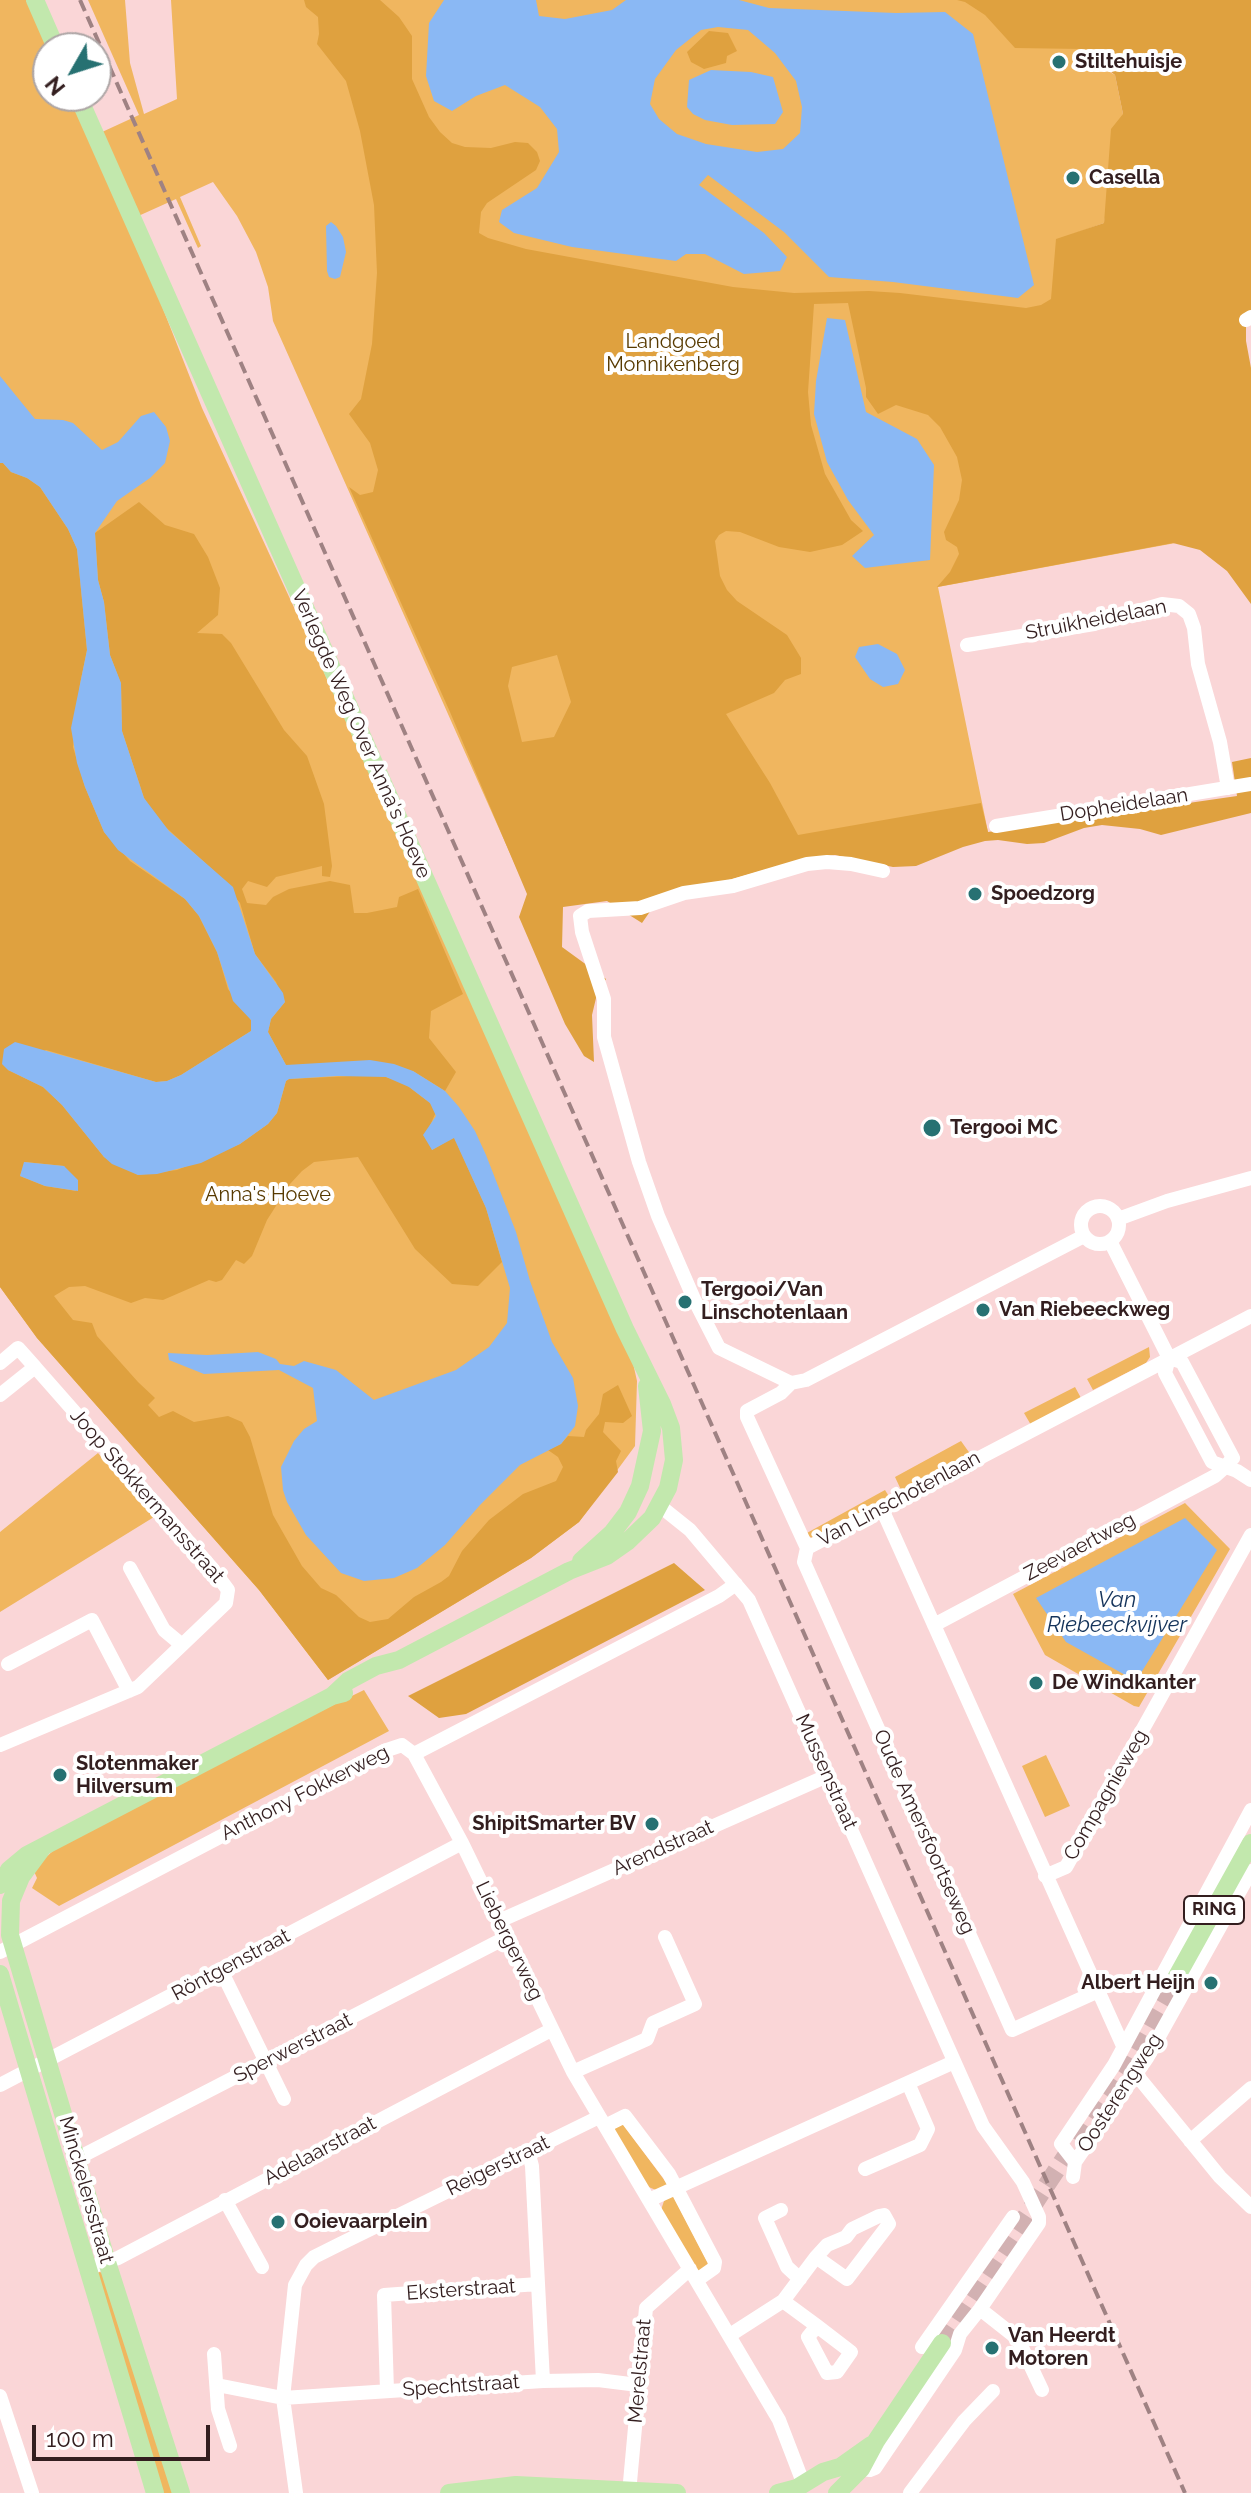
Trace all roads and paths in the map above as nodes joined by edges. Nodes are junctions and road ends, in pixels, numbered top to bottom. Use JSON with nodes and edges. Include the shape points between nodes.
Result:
{"nodes":[{"id":1,"x":35,"y":0,"type":"edge"},
{"id":2,"x":49,"y":32,"type":"edge"},
{"id":3,"x":85,"y":112,"type":"edge"},
{"id":4,"x":967,"y":645,"type":"dead end"},
{"id":5,"x":1251,"y":784,"type":"edge"},
{"id":6,"x":1228,"y":788,"type":"junction"},
{"id":7,"x":996,"y":826,"type":"dead end"},
{"id":8,"x":883,"y":871,"type":"dead end"},
{"id":9,"x":1251,"y":1178,"type":"edge"},
{"id":10,"x":1118,"y":1219,"type":"junction"},
{"id":11,"x":1084,"y":1236,"type":"junction"},
{"id":12,"x":1110,"y":1241,"type":"junction"},
{"id":13,"x":1251,"y":1316,"type":"edge"},
{"id":14,"x":1169,"y":1358,"type":"junction"},
{"id":15,"x":0,"y":1363,"type":"edge"},
{"id":16,"x":35,"y":1367,"type":"junction"},
{"id":17,"x":645,"y":1372,"type":"junction"},
{"id":18,"x":791,"y":1383,"type":"junction"},
{"id":19,"x":0,"y":1395,"type":"edge"},
{"id":20,"x":1224,"y":1468,"type":"junction"},
{"id":21,"x":643,"y":1475,"type":"junction"},
{"id":22,"x":1251,"y":1480,"type":"edge"},
{"id":23,"x":668,"y":1488,"type":"junction"},
{"id":24,"x":660,"y":1506,"type":"junction"},
{"id":25,"x":882,"y":1509,"type":"junction"},
{"id":26,"x":628,"y":1512,"type":"junction"},
{"id":27,"x":646,"y":1525,"type":"junction"},
{"id":28,"x":1251,"y":1535,"type":"edge"},
{"id":29,"x":807,"y":1548,"type":"junction"},
{"id":30,"x":130,"y":1568,"type":"dead end"},
{"id":31,"x":569,"y":1571,"type":"junction"},
{"id":32,"x":736,"y":1584,"type":"junction"},
{"id":33,"x":934,"y":1625,"type":"junction"},
{"id":34,"x":182,"y":1645,"type":"junction"},
{"id":35,"x":8,"y":1664,"type":"dead end"},
{"id":36,"x":129,"y":1691,"type":"junction"},
{"id":37,"x":0,"y":1745,"type":"edge"},
{"id":38,"x":414,"y":1754,"type":"junction"},
{"id":39,"x":827,"y":1776,"type":"junction"},
{"id":40,"x":1251,"y":1810,"type":"edge"},
{"id":41,"x":462,"y":1843,"type":"junction"},
{"id":42,"x":1251,"y":1843,"type":"edge"},
{"id":43,"x":1251,"y":1871,"type":"edge"},
{"id":44,"x":5,"y":1876,"type":"edge"},
{"id":45,"x":1045,"y":1876,"type":"junction"},
{"id":46,"x":499,"y":1921,"type":"junction"},
{"id":47,"x":507,"y":1937,"type":"junction"},
{"id":48,"x":665,"y":1937,"type":"dead end"},
{"id":49,"x":6,"y":1949,"type":"edge"},
{"id":50,"x":221,"y":1970,"type":"junction"},
{"id":51,"x":0,"y":1974,"type":"edge"},
{"id":52,"x":1176,"y":1978,"type":"tunnel mouth"},
{"id":53,"x":1096,"y":1992,"type":"junction"},
{"id":54,"x":1141,"y":2012,"type":"junction"},
{"id":55,"x":1166,"y":2025,"type":"junction"},
{"id":56,"x":551,"y":2030,"type":"junction"},
{"id":57,"x":1123,"y":2046,"type":"junction"},
{"id":58,"x":48,"y":2061,"type":"junction"},
{"id":59,"x":265,"y":2062,"type":"junction"},
{"id":60,"x":954,"y":2062,"type":"junction"},
{"id":61,"x":28,"y":2071,"type":"junction"},
{"id":62,"x":573,"y":2072,"type":"junction"},
{"id":63,"x":1135,"y":2073,"type":"junction"},
{"id":64,"x":908,"y":2083,"type":"junction"},
{"id":65,"x":0,"y":2085,"type":"edge"},
{"id":66,"x":1251,"y":2088,"type":"edge"},
{"id":67,"x":284,"y":2099,"type":"dead end"},
{"id":68,"x":602,"y":2121,"type":"junction"},
{"id":69,"x":1190,"y":2141,"type":"junction"},
{"id":70,"x":528,"y":2151,"type":"junction"},
{"id":71,"x":78,"y":2158,"type":"junction"},
{"id":72,"x":865,"y":2169,"type":"dead end"},
{"id":73,"x":677,"y":2187,"type":"junction"},
{"id":74,"x":225,"y":2200,"type":"junction"},
{"id":75,"x":649,"y":2200,"type":"junction"},
{"id":76,"x":1251,"y":2207,"type":"edge"},
{"id":77,"x":781,"y":2210,"type":"dead end"},
{"id":78,"x":1013,"y":2217,"type":"dead end"},
{"id":79,"x":816,"y":2257,"type":"junction"},
{"id":80,"x":107,"y":2262,"type":"junction"},
{"id":81,"x":262,"y":2267,"type":"dead end"},
{"id":82,"x":88,"y":2268,"type":"junction"},
{"id":83,"x":694,"y":2275,"type":"junction"},
{"id":84,"x":800,"y":2279,"type":"junction"},
{"id":85,"x":538,"y":2284,"type":"junction"},
{"id":86,"x":783,"y":2301,"type":"junction"},
{"id":87,"x":980,"y":2309,"type":"junction"},
{"id":88,"x":817,"y":2326,"type":"dead end"},
{"id":89,"x":730,"y":2335,"type":"junction"},
{"id":90,"x":946,"y":2337,"type":"junction"},
{"id":91,"x":922,"y":2347,"type":"dead end"},
{"id":92,"x":214,"y":2354,"type":"dead end"},
{"id":93,"x":543,"y":2381,"type":"junction"},
{"id":94,"x":217,"y":2385,"type":"junction"},
{"id":95,"x":638,"y":2385,"type":"junction"},
{"id":96,"x":1042,"y":2390,"type":"dead end"},
{"id":97,"x":387,"y":2391,"type":"junction"},
{"id":98,"x":993,"y":2391,"type":"dead end"},
{"id":99,"x":0,"y":2396,"type":"edge"},
{"id":100,"x":283,"y":2398,"type":"junction"},
{"id":101,"x":876,"y":2441,"type":"junction"},
{"id":102,"x":230,"y":2446,"type":"dead end"},
{"id":103,"x":861,"y":2469,"type":"junction"},
{"id":104,"x":823,"y":2472,"type":"junction"},
{"id":105,"x":804,"y":2485,"type":"junction"},
{"id":106,"x":516,"y":2489,"type":"edge"},
{"id":107,"x":629,"y":2492,"type":"edge"},
{"id":108,"x":32,"y":2493,"type":"edge"},
{"id":109,"x":155,"y":2493,"type":"edge"},
{"id":110,"x":181,"y":2493,"type":"edge"},
{"id":111,"x":296,"y":2493,"type":"edge"},
{"id":112,"x":449,"y":2493,"type":"edge"},
{"id":113,"x":677,"y":2493,"type":"edge"},
{"id":114,"x":781,"y":2493,"type":"edge"},
{"id":115,"x":836,"y":2493,"type":"edge"},
{"id":116,"x":910,"y":2493,"type":"edge"}],
"edges":[{"from":1,"to":2,"type":"main road"},
{"from":3,"to":17,"type":"main road","name":"Verlegde Weg Over Anna's Hoeve"},
{"from":4,"to":6,"type":"street","name":"Struikheidelaan","via":[[1094,624],[1162,604],[1179,606],[1194,628]]},
{"from":5,"to":6,"type":"street","name":"Dopheidelaan"},
{"from":6,"to":7,"type":"street","name":"Dopheidelaan"},
{"from":8,"to":18,"type":"street","via":[[851,864],[807,864],[640,908],[580,916],[604,999],[604,1037],[639,1162],[694,1299],[719,1348]]},
{"from":9,"to":10,"type":"street"},
{"from":10,"to":11,"type":"street","via":[[1106,1207],[1091,1207],[1080,1222]]},
{"from":10,"to":12,"type":"street","via":[[1118,1232]]},
{"from":11,"to":12,"type":"street","via":[[1095,1244]]},
{"from":11,"to":18,"type":"street","name":"Van Linschotenlaan","via":[[806,1380]]},
{"from":12,"to":14,"type":"street"},
{"from":13,"to":14,"type":"street","name":"Van Linschotenlaan"},
{"from":14,"to":20,"type":"street","via":[[1165,1373],[1212,1462]]},
{"from":14,"to":25,"type":"street","name":"Van Linschotenlaan"},
{"from":15,"to":16,"type":"street","via":[[18,1348]]},
{"from":16,"to":19,"type":"street"},
{"from":16,"to":34,"type":"street","name":"Joop Stokkermansstraat","via":[[228,1590],[226,1603]]},
{"from":17,"to":21,"type":"main road","name":"Verlegde Weg Over Anna's Hoeve","via":[[652,1431]]},
{"from":17,"to":23,"type":"main road","name":"Verlegde Weg Over Anna's Hoeve","via":[[671,1428],[674,1460]]},
{"from":18,"to":29,"type":"street","name":"Van Linschotenlaan","via":[[746,1414]]},
{"from":20,"to":22,"type":"street"},
{"from":20,"to":33,"type":"street","name":"Zeevaertweg"},
{"from":21,"to":23,"type":"main road","via":[[657,1472]]},
{"from":21,"to":26,"type":"main road","name":"Verlegde Weg Over Anna's Hoeve"},
{"from":23,"to":24,"type":"main road","name":"Verlegde Weg Over Anna's Hoeve"},
{"from":24,"to":27,"type":"main road","name":"Verlegde Weg Over Anna's Hoeve"},
{"from":24,"to":32,"type":"street","name":"Mussenstraat","via":[[690,1530]]},
{"from":25,"to":29,"type":"street","name":"Van Linschotenlaan"},
{"from":25,"to":33,"type":"street"},
{"from":26,"to":27,"type":"main road","via":[[635,1524]]},
{"from":26,"to":31,"type":"main road","name":"Verlegde Weg Over Anna's Hoeve"},
{"from":27,"to":31,"type":"main road","name":"Verlegde Weg Over Anna's Hoeve","via":[[607,1556]]},
{"from":28,"to":45,"type":"street","name":"Compagnieweg","via":[[1066,1867]]},
{"from":29,"to":53,"type":"street","name":"Oude Amersfoortseweg","via":[[804,1562],[1012,2030]]},
{"from":30,"to":34,"type":"street","via":[[164,1630]]},
{"from":31,"to":44,"type":"main road","name":"Verlegde Weg Over Anna's Hoeve","via":[[399,1660],[366,1684],[332,1696],[41,1850]]},
{"from":32,"to":38,"type":"street","name":"Anthony Fokkerweg"},
{"from":32,"to":39,"type":"street","name":"Mussenstraat","via":[[749,1600]]},
{"from":33,"to":45,"type":"street"},
{"from":34,"to":36,"type":"street","name":"Joop Stokkermansstraat"},
{"from":35,"to":36,"type":"street","via":[[92,1620]]},
{"from":36,"to":37,"type":"street","name":"Joop Stokkermansstraat"},
{"from":38,"to":41,"type":"street","name":"Liebergerweg"},
{"from":38,"to":49,"type":"street","name":"Anthony Fokkerweg","via":[[402,1745],[384,1751]]},
{"from":39,"to":46,"type":"street","name":"Arendstraat"},
{"from":39,"to":60,"type":"street","name":"Mussenstraat"},
{"from":40,"to":54,"type":"street","name":"Oosterengweg"},
{"from":41,"to":46,"type":"street","name":"Liebergerweg"},
{"from":41,"to":50,"type":"street","name":"Röntgenstraat"},
{"from":42,"to":52,"type":"main road","number":"RING"},
{"from":43,"to":55,"type":"street","name":"Oosterengweg"},
{"from":44,"to":49,"type":"main road","name":"Minckelersstraat","via":[[10,1908]]},
{"from":45,"to":53,"type":"street"},
{"from":46,"to":47,"type":"street","name":"Liebergerweg"},
{"from":47,"to":56,"type":"street","name":"Liebergerweg"},
{"from":47,"to":59,"type":"street","name":"Sperwerstraat"},
{"from":48,"to":62,"type":"street","via":[[695,2004],[653,2023],[647,2039]]},
{"from":49,"to":58,"type":"main road","name":"Minckelersstraat"},
{"from":50,"to":58,"type":"street","name":"Röntgenstraat"},
{"from":50,"to":59,"type":"street"},
{"from":51,"to":61,"type":"main road","name":"Minckelersstraat"},
{"from":53,"to":57,"type":"street"},
{"from":54,"to":55,"type":"street","name":"Oosterengweg"},
{"from":54,"to":57,"type":"street","name":"Oosterengweg"},
{"from":55,"to":63,"type":"street","name":"Oosterengweg"},
{"from":56,"to":62,"type":"street","name":"Liebergerweg"},
{"from":56,"to":74,"type":"street","name":"Adelaarstraat"},
{"from":57,"to":63,"type":"street","name":"Oosterengweg","via":[[1061,2144],[1074,2169]]},
{"from":58,"to":61,"type":"street","name":"Röntgenstraat"},
{"from":58,"to":71,"type":"main road","name":"Minckelersstraat"},
{"from":59,"to":67,"type":"street"},
{"from":59,"to":71,"type":"street","name":"Sperwerstraat"},
{"from":60,"to":64,"type":"street"},
{"from":60,"to":87,"type":"street","name":"Mussenstraat","via":[[983,2126],[1023,2182],[1040,2220]]},
{"from":61,"to":65,"type":"street","name":"Röntgenstraat"},
{"from":61,"to":82,"type":"main road","name":"Minckelersstraat"},
{"from":62,"to":68,"type":"street","name":"Liebergerweg"},
{"from":63,"to":69,"type":"street"},
{"from":64,"to":72,"type":"street","via":[[928,2129],[920,2145]]},
{"from":64,"to":73,"type":"street"},
{"from":66,"to":69,"type":"street"},
{"from":68,"to":70,"type":"street","name":"Reigerstraat"},
{"from":68,"to":73,"type":"street","via":[[625,2116]]},
{"from":68,"to":75,"type":"street","name":"Liebergerweg"},
{"from":69,"to":76,"type":"street"},
{"from":70,"to":85,"type":"street"},
{"from":70,"to":100,"type":"street","name":"Reigerstraat","via":[[306,2265],[295,2285]]},
{"from":71,"to":80,"type":"main road","name":"Minckelersstraat"},
{"from":73,"to":75,"type":"street"},
{"from":73,"to":83,"type":"street","via":[[715,2262],[714,2268]]},
{"from":74,"to":80,"type":"street","name":"Adelaarstraat"},
{"from":74,"to":81,"type":"street"},
{"from":75,"to":83,"type":"street","name":"Liebergerweg"},
{"from":77,"to":84,"type":"street","via":[[765,2218],[787,2267]]},
{"from":78,"to":90,"type":"street"},
{"from":79,"to":79,"type":"street","via":[[847,2279],[889,2224],[884,2215],[852,2229]]},
{"from":79,"to":84,"type":"street"},
{"from":80,"to":82,"type":"street","name":"Adelaarstraat"},
{"from":80,"to":110,"type":"main road","name":"Minckelersstraat"},
{"from":82,"to":109,"type":"main road","name":"Minckelersstraat"},
{"from":83,"to":89,"type":"street","name":"Liebergerweg"},
{"from":83,"to":95,"type":"street","name":"Merelstraat","via":[[646,2308]]},
{"from":84,"to":86,"type":"street"},
{"from":85,"to":93,"type":"street"},
{"from":85,"to":97,"type":"street","name":"Eksterstraat","via":[[384,2295]]},
{"from":86,"to":88,"type":"street"},
{"from":86,"to":89,"type":"street"},
{"from":87,"to":90,"type":"street"},
{"from":87,"to":96,"type":"street","via":[[1018,2339]]},
{"from":89,"to":105,"type":"street","name":"Liebergerweg","via":[[783,2428]]},
{"from":90,"to":91,"type":"street"},
{"from":90,"to":101,"type":"main road"},
{"from":90,"to":103,"type":"street","via":[[955,2350],[875,2468]]},
{"from":92,"to":94,"type":"street"},
{"from":93,"to":95,"type":"street","name":"Spechtstraat"},
{"from":93,"to":97,"type":"street","name":"Spechtstraat"},
{"from":94,"to":100,"type":"street"},
{"from":94,"to":102,"type":"street","via":[[218,2409]]},
{"from":95,"to":107,"type":"street","name":"Merelstraat"},
{"from":97,"to":100,"type":"street","name":"Spechtstraat"},
{"from":98,"to":116,"type":"street"},
{"from":99,"to":108,"type":"street"},
{"from":100,"to":111,"type":"street","name":"Reigerstraat"},
{"from":101,"to":103,"type":"main road"},
{"from":101,"to":104,"type":"main road","via":[[840,2467]]},
{"from":103,"to":115,"type":"main road"},
{"from":104,"to":105,"type":"main road"},
{"from":104,"to":115,"type":"main road","via":[[835,2478]]},
{"from":105,"to":114,"type":"main road"},
{"from":106,"to":107,"type":"main road"},
{"from":106,"to":112,"type":"main road"},
{"from":107,"to":113,"type":"main road"}]}
